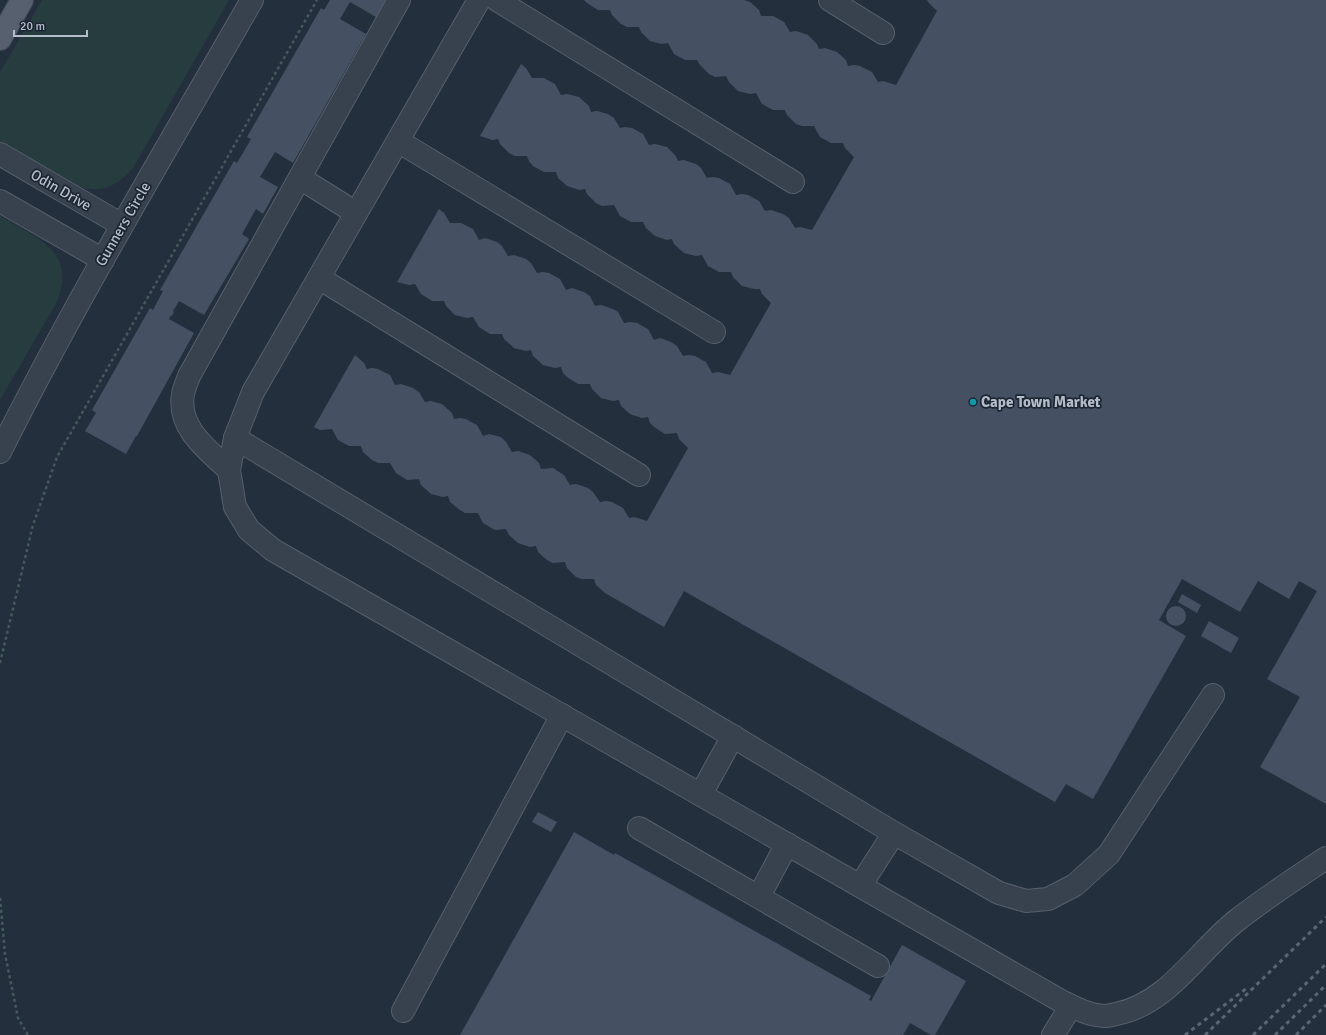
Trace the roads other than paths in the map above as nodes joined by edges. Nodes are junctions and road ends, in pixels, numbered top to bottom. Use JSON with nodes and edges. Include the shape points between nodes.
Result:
{"nodes":[{"id":1,"x":22,"y":0,"type":"edge"},
{"id":2,"x":252,"y":0,"type":"edge"},
{"id":3,"x":399,"y":0,"type":"edge"},
{"id":4,"x":479,"y":0,"type":"edge"},
{"id":5,"x":497,"y":0,"type":"edge"},
{"id":6,"x":830,"y":0,"type":"edge"},
{"id":7,"x":882,"y":32,"type":"dead end"},
{"id":8,"x":0,"y":39,"type":"edge"},
{"id":9,"x":398,"y":141,"type":"junction"},
{"id":10,"x":0,"y":154,"type":"edge"},
{"id":11,"x":300,"y":178,"type":"junction"},
{"id":12,"x":793,"y":182,"type":"dead end"},
{"id":13,"x":0,"y":201,"type":"edge"},
{"id":14,"x":356,"y":213,"type":"junction"},
{"id":15,"x":122,"y":225,"type":"junction"},
{"id":16,"x":103,"y":260,"type":"junction"},
{"id":17,"x":319,"y":278,"type":"junction"},
{"id":18,"x":714,"y":332,"type":"dead end"},
{"id":19,"x":235,"y":438,"type":"junction"},
{"id":20,"x":0,"y":452,"type":"edge"},
{"id":21,"x":229,"y":470,"type":"junction"},
{"id":22,"x":639,"y":475,"type":"dead end"},
{"id":23,"x":1213,"y":695,"type":"dead end"},
{"id":24,"x":562,"y":715,"type":"junction"},
{"id":25,"x":733,"y":736,"type":"junction"},
{"id":26,"x":701,"y":794,"type":"junction"},
{"id":27,"x":639,"y":828,"type":"dead end"},
{"id":28,"x":894,"y":833,"type":"junction"},
{"id":29,"x":787,"y":844,"type":"junction"},
{"id":30,"x":1326,"y":858,"type":"edge"},
{"id":31,"x":860,"y":886,"type":"junction"},
{"id":32,"x":759,"y":896,"type":"junction"},
{"id":33,"x":878,"y":966,"type":"dead end"},
{"id":34,"x":1071,"y":1006,"type":"junction"},
{"id":35,"x":403,"y":1011,"type":"dead end"},
{"id":36,"x":1053,"y":1035,"type":"edge"}],
"edges":[{"from":1,"to":8,"type":"main road"},
{"from":2,"to":15,"type":"street","name":"Gunners Circle"},
{"from":3,"to":11,"type":"street"},
{"from":4,"to":9,"type":"street"},
{"from":5,"to":12,"type":"street"},
{"from":6,"to":7,"type":"street"},
{"from":9,"to":14,"type":"street"},
{"from":9,"to":18,"type":"street"},
{"from":10,"to":15,"type":"street","name":"Odin Drive"},
{"from":11,"to":14,"type":"street"},
{"from":11,"to":21,"type":"street","via":[[189,376],[183,394],[182,409],[189,428],[201,444]]},
{"from":13,"to":16,"type":"street"},
{"from":14,"to":17,"type":"street"},
{"from":15,"to":16,"type":"street","name":"Gunners Circle"},
{"from":16,"to":20,"type":"street","name":"Gunners Circle"},
{"from":17,"to":19,"type":"street","via":[[253,392]]},
{"from":17,"to":22,"type":"street"},
{"from":19,"to":21,"type":"street"},
{"from":19,"to":25,"type":"street"},
{"from":21,"to":24,"type":"street","via":[[234,507],[249,530],[273,550]]},
{"from":23,"to":28,"type":"street","via":[[1109,854],[1075,885],[1048,899],[1026,901],[999,893]]},
{"from":24,"to":26,"type":"street"},
{"from":24,"to":35,"type":"street"},
{"from":25,"to":26,"type":"street"},
{"from":25,"to":28,"type":"street"},
{"from":26,"to":29,"type":"street"},
{"from":27,"to":32,"type":"street"},
{"from":28,"to":31,"type":"street"},
{"from":29,"to":31,"type":"street"},
{"from":29,"to":32,"type":"street"},
{"from":30,"to":34,"type":"street","via":[[1236,921],[1153,999],[1129,1011],[1105,1016],[1084,1012]]},
{"from":31,"to":34,"type":"street"},
{"from":32,"to":33,"type":"street"},
{"from":34,"to":36,"type":"street"}]}
